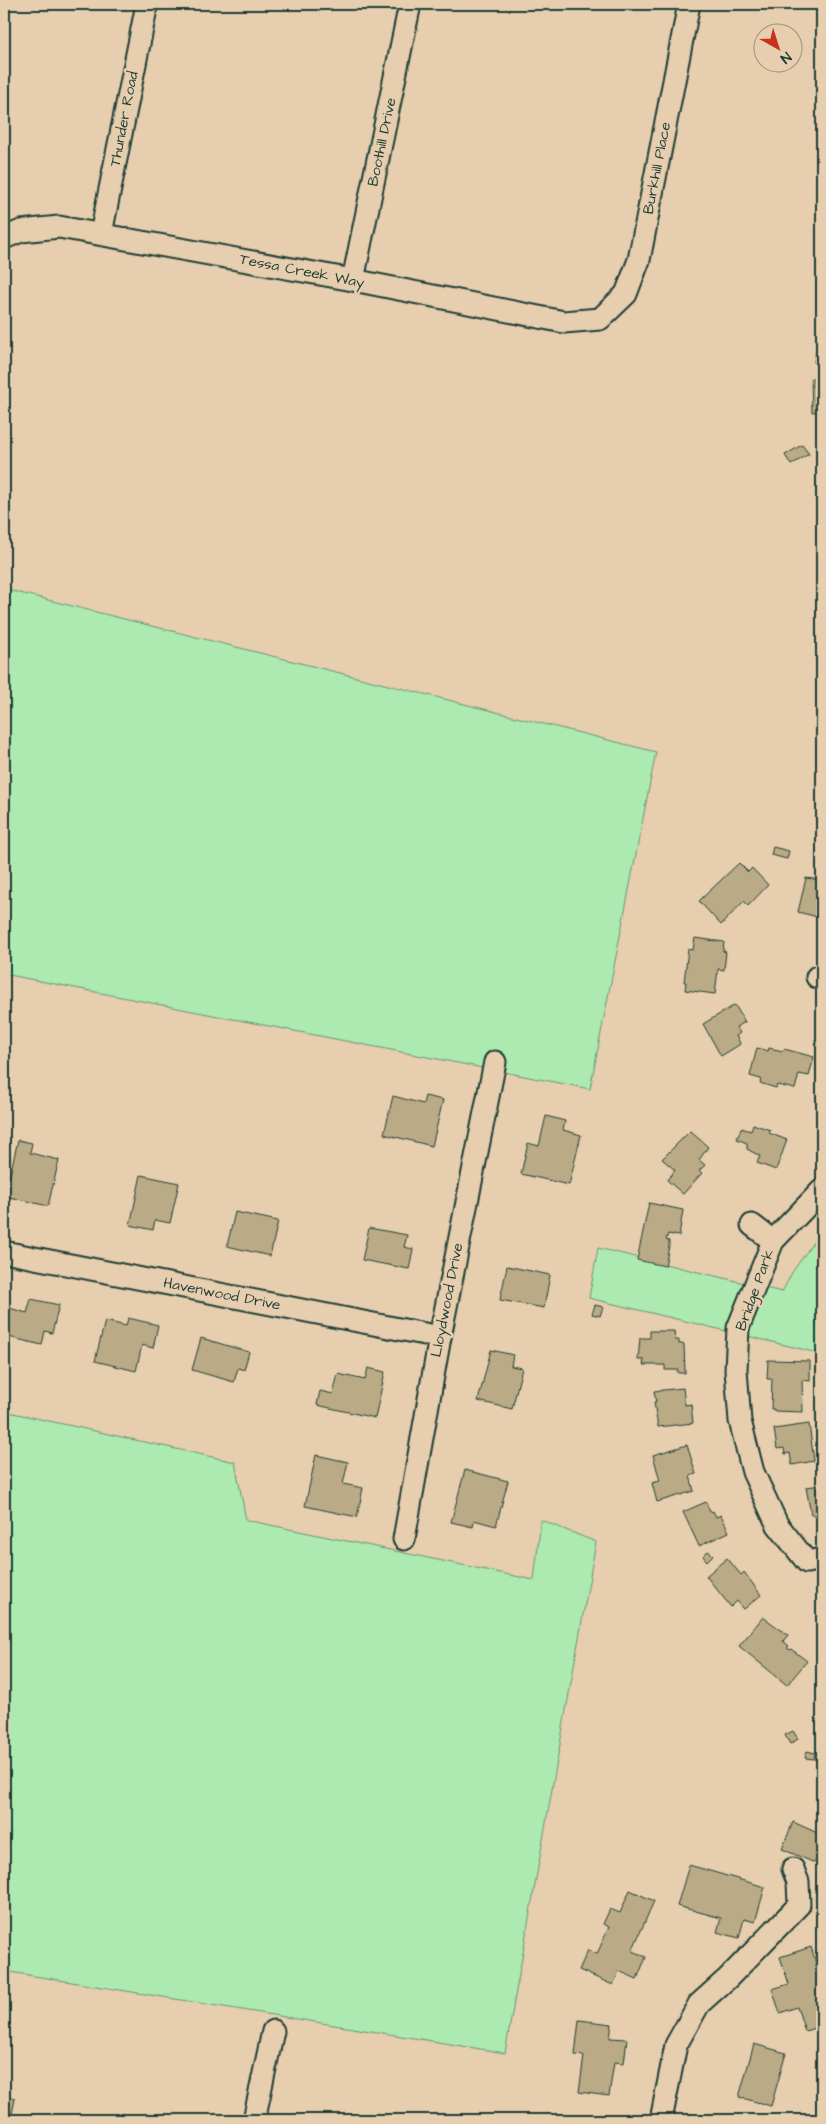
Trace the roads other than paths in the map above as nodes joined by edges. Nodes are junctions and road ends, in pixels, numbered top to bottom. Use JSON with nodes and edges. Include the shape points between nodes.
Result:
{"nodes":[{"id":1,"x":147,"y":4,"type":"edge"},
{"id":2,"x":410,"y":4,"type":"edge"},
{"id":3,"x":689,"y":4,"type":"edge"},
{"id":4,"x":101,"y":234,"type":"junction"},
{"id":5,"x":4,"y":238,"type":"edge"},
{"id":6,"x":353,"y":280,"type":"junction"},
{"id":7,"x":600,"y":319,"type":"joint"},
{"id":8,"x":495,"y":1062,"type":"dead end"},
{"id":9,"x":822,"y":1190,"type":"edge"},
{"id":10,"x":752,"y":1225,"type":"dead end"},
{"id":11,"x":773,"y":1240,"type":"junction"},
{"id":12,"x":4,"y":1252,"type":"edge"},
{"id":13,"x":440,"y":1337,"type":"junction"},
{"id":14,"x":404,"y":1539,"type":"dead end"},
{"id":15,"x":815,"y":1560,"type":"edge"},
{"id":16,"x":793,"y":1869,"type":"dead end"},
{"id":17,"x":273,"y":2031,"type":"dead end"},
{"id":18,"x":254,"y":2120,"type":"edge"},
{"id":19,"x":660,"y":2120,"type":"edge"}],
"edges":[{"from":1,"to":4,"type":"street","name":"Thunder Road"},
{"from":2,"to":6,"type":"street","name":"Boothill Drive"},
{"from":3,"to":7,"type":"street","name":"Burkhill Place","via":[[639,260],[626,294]]},
{"from":4,"to":5,"type":"street","name":"Tessa Creek Way","via":[[59,227],[21,231]]},
{"from":4,"to":6,"type":"street","name":"Tessa Creek Way"},
{"from":6,"to":7,"type":"street","name":"Tessa Creek Way","via":[[564,322]]},
{"from":8,"to":13,"type":"street","name":"Lloydwood Drive"},
{"from":9,"to":11,"type":"street","name":"Bridge Park"},
{"from":10,"to":11,"type":"street","name":"Bridge Park"},
{"from":11,"to":15,"type":"street","name":"Bridge Park","via":[[738,1328],[736,1370],[740,1421],[753,1472],[777,1524]]},
{"from":12,"to":13,"type":"street","name":"Havenwood Drive"},
{"from":13,"to":14,"type":"street","name":"Lloydwood Drive"},
{"from":16,"to":19,"type":"street","via":[[798,1882],[799,1905],[700,2004],[676,2045]]},
{"from":17,"to":18,"type":"street"}]}
